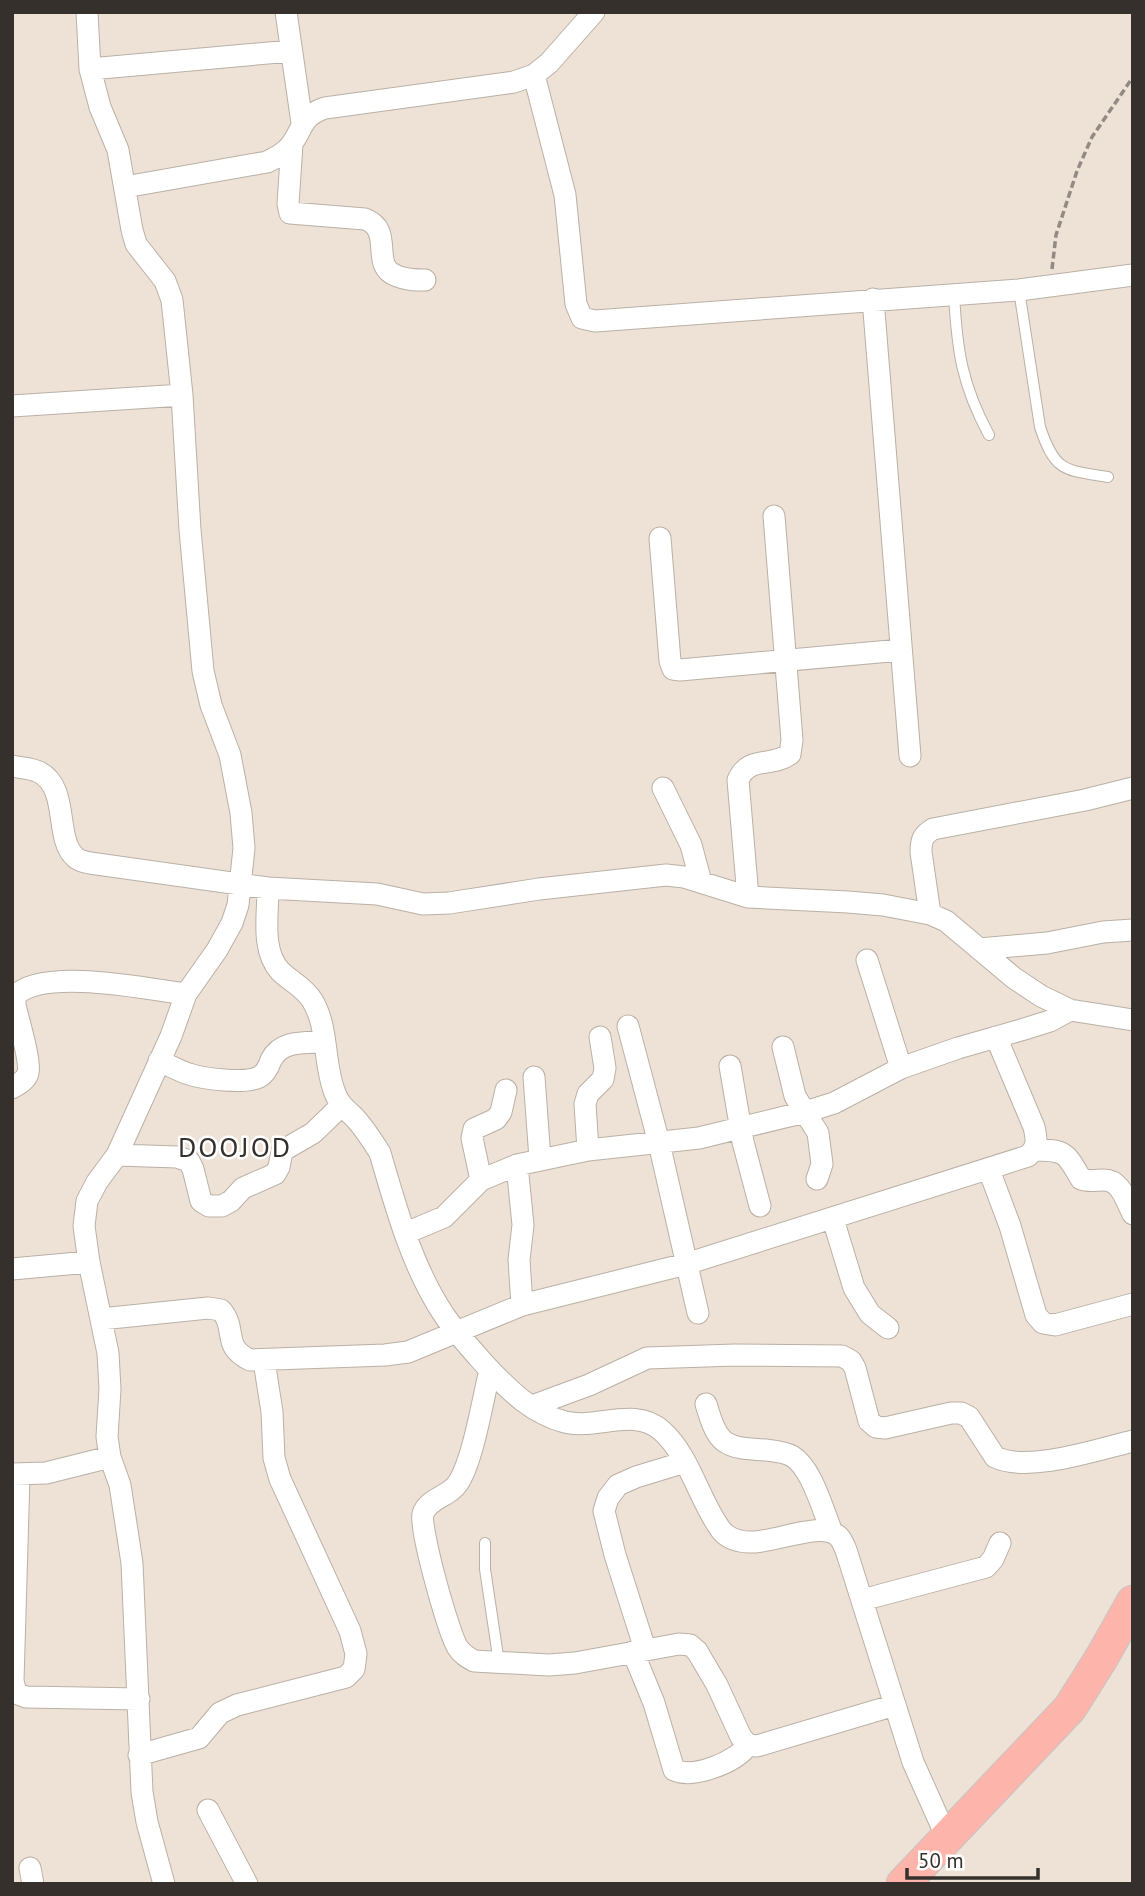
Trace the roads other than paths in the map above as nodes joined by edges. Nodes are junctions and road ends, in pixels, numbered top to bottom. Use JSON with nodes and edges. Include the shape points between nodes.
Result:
{"nodes":[{"id":1,"x":87,"y":12,"type":"edge"},
{"id":2,"x":286,"y":12,"type":"edge"},
{"id":3,"x":593,"y":12,"type":"edge"},
{"id":4,"x":291,"y":51,"type":"junction"},
{"id":5,"x":90,"y":69,"type":"junction"},
{"id":6,"x":534,"y":75,"type":"junction"},
{"id":7,"x":302,"y":123,"type":"junction"},
{"id":8,"x":292,"y":144,"type":"junction"},
{"id":9,"x":125,"y":187,"type":"junction"},
{"id":10,"x":1133,"y":275,"type":"edge"},
{"id":11,"x":425,"y":280,"type":"dead end"},
{"id":12,"x":1019,"y":290,"type":"junction"},
{"id":13,"x":954,"y":294,"type":"junction"},
{"id":14,"x":873,"y":299,"type":"junction"},
{"id":15,"x":182,"y":395,"type":"junction"},
{"id":16,"x":12,"y":406,"type":"edge"},
{"id":17,"x":989,"y":435,"type":"dead end"},
{"id":18,"x":1108,"y":477,"type":"dead end"},
{"id":19,"x":774,"y":516,"type":"dead end"},
{"id":20,"x":660,"y":538,"type":"dead end"},
{"id":21,"x":901,"y":650,"type":"junction"},
{"id":22,"x":786,"y":662,"type":"junction"},
{"id":23,"x":910,"y":756,"type":"dead end"},
{"id":24,"x":12,"y":766,"type":"edge"},
{"id":25,"x":663,"y":788,"type":"dead end"},
{"id":26,"x":1133,"y":788,"type":"edge"},
{"id":27,"x":701,"y":882,"type":"junction"},
{"id":28,"x":240,"y":885,"type":"junction"},
{"id":29,"x":268,"y":888,"type":"junction"},
{"id":30,"x":748,"y":897,"type":"junction"},
{"id":31,"x":930,"y":914,"type":"junction"},
{"id":32,"x":1133,"y":930,"type":"edge"},
{"id":33,"x":979,"y":949,"type":"junction"},
{"id":34,"x":867,"y":961,"type":"dead end"},
{"id":35,"x":186,"y":994,"type":"junction"},
{"id":36,"x":13,"y":996,"type":"edge"},
{"id":37,"x":1070,"y":1010,"type":"junction"},
{"id":38,"x":1133,"y":1020,"type":"edge"},
{"id":39,"x":628,"y":1026,"type":"dead end"},
{"id":40,"x":600,"y":1037,"type":"dead end"},
{"id":41,"x":996,"y":1037,"type":"junction"},
{"id":42,"x":324,"y":1042,"type":"junction"},
{"id":43,"x":783,"y":1047,"type":"dead end"},
{"id":44,"x":159,"y":1061,"type":"junction"},
{"id":45,"x":730,"y":1066,"type":"dead end"},
{"id":46,"x":901,"y":1068,"type":"junction"},
{"id":47,"x":534,"y":1077,"type":"dead end"},
{"id":48,"x":12,"y":1088,"type":"edge"},
{"id":49,"x":506,"y":1090,"type":"dead end"},
{"id":50,"x":341,"y":1106,"type":"junction"},
{"id":51,"x":805,"y":1112,"type":"junction"},
{"id":52,"x":740,"y":1129,"type":"junction"},
{"id":53,"x":659,"y":1143,"type":"junction"},
{"id":54,"x":588,"y":1150,"type":"junction"},
{"id":55,"x":1035,"y":1150,"type":"junction"},
{"id":56,"x":117,"y":1155,"type":"junction"},
{"id":57,"x":540,"y":1159,"type":"junction"},
{"id":58,"x":517,"y":1165,"type":"junction"},
{"id":59,"x":989,"y":1170,"type":"junction"},
{"id":60,"x":817,"y":1179,"type":"dead end"},
{"id":61,"x":481,"y":1180,"type":"junction"},
{"id":62,"x":760,"y":1206,"type":"dead end"},
{"id":63,"x":1133,"y":1214,"type":"edge"},
{"id":64,"x":833,"y":1219,"type":"junction"},
{"id":65,"x":406,"y":1233,"type":"junction"},
{"id":66,"x":89,"y":1262,"type":"junction"},
{"id":67,"x":686,"y":1264,"type":"junction"},
{"id":68,"x":12,"y":1269,"type":"edge"},
{"id":69,"x":1133,"y":1304,"type":"edge"},
{"id":70,"x":522,"y":1305,"type":"junction"},
{"id":71,"x":698,"y":1313,"type":"dead end"},
{"id":72,"x":101,"y":1319,"type":"junction"},
{"id":73,"x":888,"y":1328,"type":"dead end"},
{"id":74,"x":456,"y":1332,"type":"junction"},
{"id":75,"x":264,"y":1362,"type":"junction"},
{"id":76,"x":490,"y":1370,"type":"junction"},
{"id":77,"x":706,"y":1404,"type":"dead end"},
{"id":78,"x":532,"y":1406,"type":"junction"},
{"id":79,"x":1133,"y":1441,"type":"edge"},
{"id":80,"x":110,"y":1457,"type":"junction"},
{"id":81,"x":685,"y":1462,"type":"junction"},
{"id":82,"x":15,"y":1475,"type":"edge"},
{"id":83,"x":832,"y":1532,"type":"junction"},
{"id":84,"x":485,"y":1543,"type":"dead end"},
{"id":85,"x":1000,"y":1543,"type":"dead end"},
{"id":86,"x":14,"y":1548,"type":"edge"},
{"id":87,"x":862,"y":1600,"type":"junction"},
{"id":88,"x":1133,"y":1602,"type":"edge"},
{"id":89,"x":639,"y":1651,"type":"junction"},
{"id":90,"x":499,"y":1663,"type":"junction"},
{"id":91,"x":14,"y":1693,"type":"edge"},
{"id":92,"x":139,"y":1699,"type":"junction"},
{"id":93,"x":895,"y":1705,"type":"junction"},
{"id":94,"x":748,"y":1745,"type":"junction"},
{"id":95,"x":139,"y":1755,"type":"junction"},
{"id":96,"x":208,"y":1810,"type":"dead end"},
{"id":97,"x":947,"y":1838,"type":"junction"},
{"id":98,"x":164,"y":1884,"type":"edge"},
{"id":99,"x":247,"y":1884,"type":"edge"},
{"id":100,"x":903,"y":1884,"type":"edge"}],
"edges":[{"from":1,"to":5,"type":"street"},
{"from":2,"to":4,"type":"street"},
{"from":3,"to":6,"type":"street"},
{"from":4,"to":5,"type":"street"},
{"from":4,"to":7,"type":"street"},
{"from":5,"to":9,"type":"street","via":[[118,150]]},
{"from":6,"to":7,"type":"street","via":[[514,82],[325,108]]},
{"from":6,"to":14,"type":"street","via":[[565,195],[576,304],[582,318],[595,321]]},
{"from":7,"to":8,"type":"street"},
{"from":8,"to":9,"type":"street","via":[[267,162]]},
{"from":8,"to":11,"type":"street","via":[[290,213],[374,222],[387,270],[395,276]]},
{"from":9,"to":15,"type":"street","via":[[136,244],[165,281],[172,300]]},
{"from":10,"to":12,"type":"street"},
{"from":12,"to":13,"type":"street"},
{"from":12,"to":18,"type":"lane","via":[[1046,444],[1066,470]]},
{"from":13,"to":14,"type":"street"},
{"from":13,"to":17,"type":"lane","via":[[963,373]]},
{"from":14,"to":21,"type":"street"},
{"from":15,"to":16,"type":"street"},
{"from":15,"to":28,"type":"street","via":[[204,671],[230,755],[241,813]]},
{"from":19,"to":22,"type":"street"},
{"from":20,"to":22,"type":"street","via":[[673,669]]},
{"from":21,"to":22,"type":"street"},
{"from":21,"to":23,"type":"street"},
{"from":22,"to":30,"type":"street","via":[[790,754],[754,764],[743,770],[738,780]]},
{"from":24,"to":28,"type":"street","via":[[41,773],[52,784],[68,849],[76,859]]},
{"from":25,"to":27,"type":"street","via":[[691,845]]},
{"from":26,"to":31,"type":"street","via":[[933,829],[920,843]]},
{"from":27,"to":29,"type":"street","via":[[666,875],[423,904],[377,894]]},
{"from":27,"to":30,"type":"street"},
{"from":28,"to":29,"type":"street"},
{"from":28,"to":35,"type":"street","via":[[232,923]]},
{"from":29,"to":42,"type":"street","via":[[272,960],[312,999]]},
{"from":30,"to":31,"type":"street","via":[[860,903]]},
{"from":31,"to":33,"type":"street","via":[[946,921]]},
{"from":32,"to":33,"type":"street"},
{"from":33,"to":37,"type":"street","via":[[1014,978]]},
{"from":34,"to":46,"type":"street"},
{"from":35,"to":36,"type":"street","via":[[112,984],[49,982]]},
{"from":35,"to":44,"type":"street"},
{"from":36,"to":48,"type":"street","via":[[29,1064],[28,1075]]},
{"from":37,"to":38,"type":"street"},
{"from":37,"to":41,"type":"street"},
{"from":39,"to":53,"type":"street"},
{"from":40,"to":54,"type":"street","via":[[605,1068],[603,1079],[587,1094]]},
{"from":41,"to":46,"type":"street"},
{"from":41,"to":55,"type":"street","via":[[1034,1127]]},
{"from":42,"to":44,"type":"street","via":[[284,1045],[260,1077],[248,1080],[190,1075]]},
{"from":42,"to":50,"type":"street"},
{"from":43,"to":51,"type":"street","via":[[795,1096]]},
{"from":44,"to":56,"type":"street"},
{"from":45,"to":52,"type":"street"},
{"from":46,"to":51,"type":"street","via":[[834,1103]]},
{"from":47,"to":57,"type":"street"},
{"from":49,"to":61,"type":"street","via":[[496,1119],[474,1129]]},
{"from":50,"to":56,"type":"street","via":[[313,1133],[282,1151],[275,1174],[243,1188],[222,1206],[201,1201],[189,1161]]},
{"from":50,"to":65,"type":"street","via":[[380,1153]]},
{"from":51,"to":52,"type":"street"},
{"from":51,"to":60,"type":"street","via":[[818,1133],[822,1164]]},
{"from":52,"to":53,"type":"street"},
{"from":52,"to":62,"type":"street"},
{"from":53,"to":54,"type":"street"},
{"from":53,"to":67,"type":"street"},
{"from":54,"to":57,"type":"street"},
{"from":55,"to":59,"type":"street"},
{"from":55,"to":63,"type":"street","via":[[1063,1152],[1081,1179],[1118,1184]]},
{"from":56,"to":66,"type":"street","via":[[87,1201],[84,1226]]},
{"from":57,"to":58,"type":"street"},
{"from":58,"to":61,"type":"street"},
{"from":58,"to":70,"type":"street","via":[[523,1225],[519,1260]]},
{"from":59,"to":64,"type":"street"},
{"from":59,"to":69,"type":"street","via":[[1036,1315],[1043,1323],[1055,1325]]},
{"from":61,"to":65,"type":"street","via":[[444,1217]]},
{"from":64,"to":67,"type":"street"},
{"from":64,"to":73,"type":"street","via":[[854,1288],[870,1314]]},
{"from":65,"to":74,"type":"street","via":[[420,1270]]},
{"from":66,"to":68,"type":"street"},
{"from":66,"to":72,"type":"street"},
{"from":67,"to":70,"type":"street"},
{"from":67,"to":71,"type":"street"},
{"from":70,"to":74,"type":"street"},
{"from":72,"to":75,"type":"street","via":[[220,1310],[227,1317],[238,1355]]},
{"from":72,"to":80,"type":"street","via":[[108,1353]]},
{"from":74,"to":75,"type":"street","via":[[408,1352]]},
{"from":74,"to":76,"type":"street"},
{"from":75,"to":95,"type":"street","via":[[280,1479],[350,1631],[356,1654],[354,1669],[346,1677],[237,1705],[220,1713],[199,1738]]},
{"from":76,"to":78,"type":"street"},
{"from":76,"to":90,"type":"street","via":[[466,1468],[458,1484],[428,1504],[423,1526],[456,1646],[474,1661]]},
{"from":77,"to":83,"type":"street","via":[[717,1435],[733,1447],[793,1457],[813,1485]]},
{"from":78,"to":79,"type":"street","via":[[646,1358],[842,1356],[855,1368],[869,1421],[876,1427],[961,1413],[969,1417],[995,1457],[1017,1464]]},
{"from":78,"to":81,"type":"street","via":[[569,1423],[631,1419],[651,1423],[664,1432]]},
{"from":80,"to":82,"type":"street","via":[[46,1474]]},
{"from":80,"to":92,"type":"street","via":[[120,1485],[132,1563]]},
{"from":81,"to":83,"type":"street","via":[[728,1537],[754,1543],[819,1530]]},
{"from":81,"to":89,"type":"street","via":[[618,1485],[604,1511]]},
{"from":82,"to":86,"type":"street"},
{"from":83,"to":87,"type":"street","via":[[846,1550]]},
{"from":84,"to":90,"type":"lane"},
{"from":85,"to":87,"type":"street","via":[[986,1567]]},
{"from":86,"to":91,"type":"street"},
{"from":87,"to":93,"type":"street"},
{"from":88,"to":97,"type":"main road","via":[[1070,1708]]},
{"from":89,"to":90,"type":"street","via":[[575,1663]]},
{"from":89,"to":94,"type":"street","via":[[679,1644],[697,1651]]},
{"from":89,"to":94,"type":"street","via":[[674,1770],[695,1773],[735,1758]]},
{"from":91,"to":92,"type":"street"},
{"from":92,"to":95,"type":"street"},
{"from":93,"to":94,"type":"street","via":[[769,1743]]},
{"from":93,"to":97,"type":"street","via":[[913,1762]]},
{"from":95,"to":98,"type":"street","via":[[147,1822]]},
{"from":96,"to":99,"type":"street"},
{"from":97,"to":100,"type":"main road"}]}
